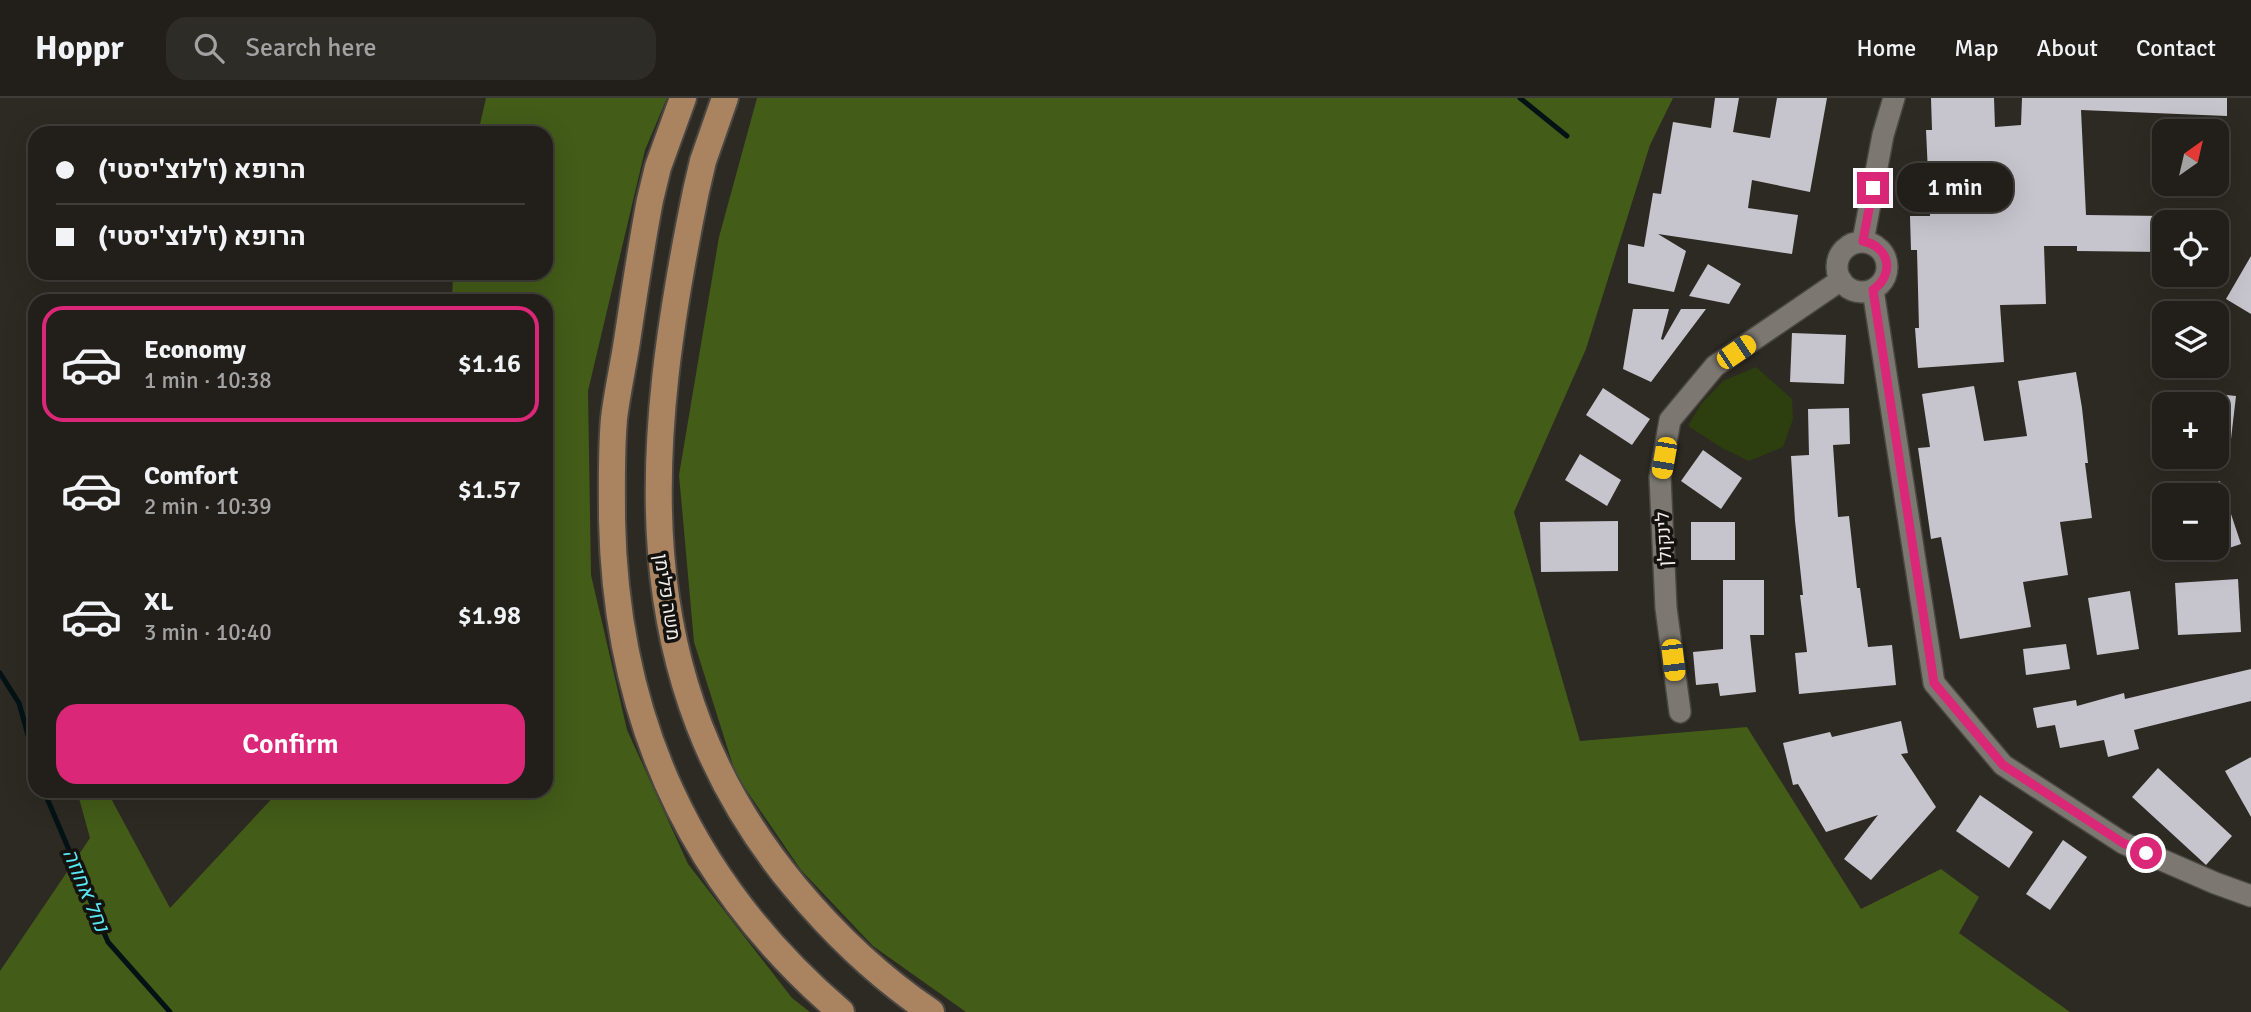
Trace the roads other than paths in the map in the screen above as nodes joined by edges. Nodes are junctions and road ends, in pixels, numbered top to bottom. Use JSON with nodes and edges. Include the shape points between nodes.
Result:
{"nodes":[{"id":1,"x":683,"y":98,"type":"edge"},
{"id":2,"x":725,"y":98,"type":"edge"},
{"id":3,"x":1894,"y":98,"type":"edge"},
{"id":4,"x":1863,"y":241,"type":"junction"},
{"id":5,"x":1841,"y":280,"type":"junction"},
{"id":6,"x":1873,"y":290,"type":"junction"},
{"id":7,"x":1680,"y":712,"type":"dead end"},
{"id":8,"x":2251,"y":896,"type":"edge"},
{"id":9,"x":841,"y":1012,"type":"edge"},
{"id":10,"x":931,"y":1012,"type":"edge"}],
"edges":[{"from":1,"to":9,"type":"main road","via":[[650,200],[614,420],[614,562],[625,650],[645,730],[701,848],[776,949]]},
{"from":2,"to":10,"type":"main road","name":"משה פלימן","via":[[695,191],[661,407],[659,533],[670,628],[707,747],[759,841],[837,935]]},
{"from":3,"to":4,"type":"street"},
{"from":4,"to":5,"type":"street","via":[[1840,255]]},
{"from":4,"to":6,"type":"street","via":[[1880,248],[1888,264],[1885,277]]},
{"from":5,"to":6,"type":"street","via":[[1855,291]]},
{"from":5,"to":7,"type":"street","name":"לינקולן","via":[[1715,366],[1670,420],[1660,477],[1666,608]]},
{"from":6,"to":8,"type":"street","via":[[1934,683],[2003,765],[2123,843]]}]}
